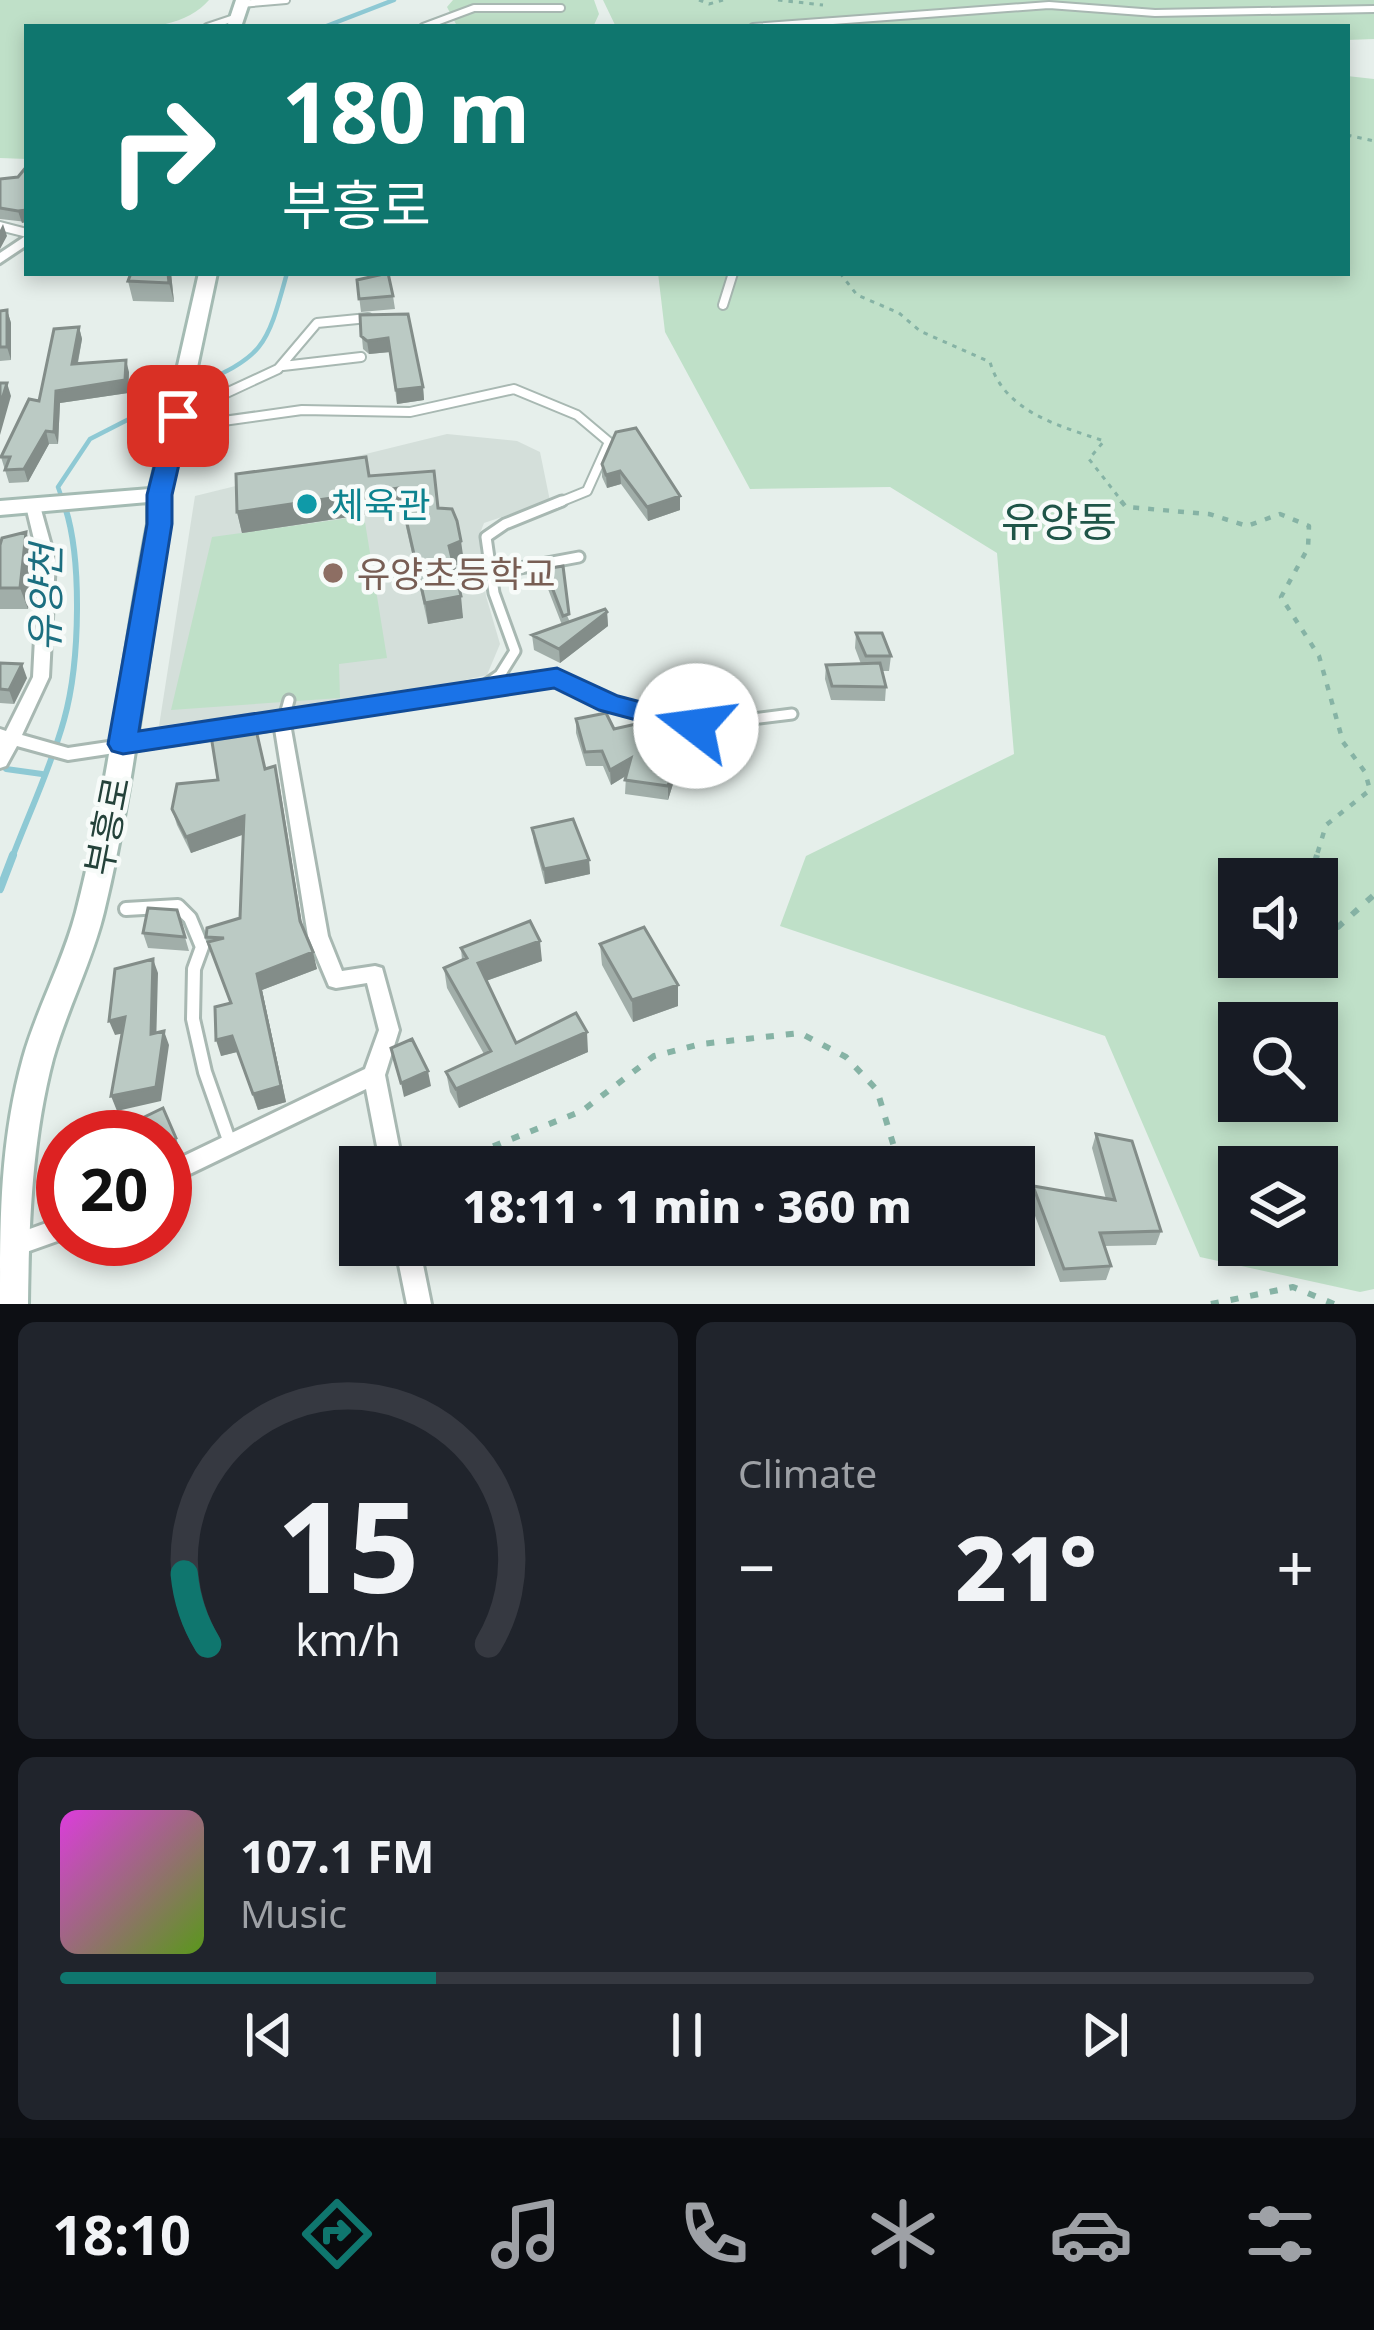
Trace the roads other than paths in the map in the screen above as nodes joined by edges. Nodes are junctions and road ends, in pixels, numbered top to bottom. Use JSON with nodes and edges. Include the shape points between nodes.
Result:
{"nodes":[{"id":1,"x":286,"y":0,"type":"edge"},
{"id":2,"x":561,"y":8,"type":"dead end"},
{"id":3,"x":1374,"y":9,"type":"edge"},
{"id":4,"x":239,"y":12,"type":"edge"},
{"id":5,"x":431,"y":24,"type":"edge"},
{"id":6,"x":793,"y":24,"type":"edge"},
{"id":7,"x":24,"y":239,"type":"edge"},
{"id":8,"x":0,"y":260,"type":"edge"},
{"id":9,"x":207,"y":276,"type":"edge"},
{"id":10,"x":733,"y":276,"type":"edge"},
{"id":11,"x":723,"y":305,"type":"dead end"},
{"id":12,"x":371,"y":318,"type":"edge"},
{"id":13,"x":361,"y":357,"type":"dead end"},
{"id":14,"x":283,"y":366,"type":"junction"},
{"id":15,"x":177,"y":417,"type":"junction"},
{"id":16,"x":159,"y":495,"type":"junction"},
{"id":17,"x":41,"y":505,"type":"junction"},
{"id":18,"x":0,"y":508,"type":"edge"},
{"id":19,"x":579,"y":557,"type":"dead end"},
{"id":20,"x":495,"y":581,"type":"junction"},
{"id":21,"x":484,"y":686,"type":"junction"},
{"id":22,"x":289,"y":700,"type":"dead end"},
{"id":23,"x":792,"y":714,"type":"dead end"},
{"id":24,"x":283,"y":722,"type":"junction"},
{"id":25,"x":13,"y":738,"type":"edge"},
{"id":26,"x":123,"y":744,"type":"junction"},
{"id":27,"x":0,"y":762,"type":"edge"},
{"id":28,"x":126,"y":909,"type":"dead end"},
{"id":29,"x":374,"y":1076,"type":"junction"},
{"id":30,"x":230,"y":1143,"type":"junction"},
{"id":31,"x":388,"y":1146,"type":"edge"},
{"id":32,"x":192,"y":1162,"type":"edge"},
{"id":33,"x":36,"y":1239,"type":"edge"},
{"id":34,"x":5,"y":1252,"type":"edge"},
{"id":35,"x":411,"y":1266,"type":"edge"},
{"id":36,"x":10,"y":1300,"type":"edge"},
{"id":37,"x":418,"y":1304,"type":"edge"}],
"edges":[{"from":1,"to":4,"type":"lane"},
{"from":2,"to":5,"type":"lane","via":[[474,8]]},
{"from":3,"to":6,"type":"lane","via":[[1155,13],[1049,5]]},
{"from":7,"to":8,"type":"street"},
{"from":9,"to":15,"type":"main road","name":"부흥로"},
{"from":10,"to":11,"type":"lane"},
{"from":12,"to":14,"type":"lane","via":[[317,323]]},
{"from":13,"to":14,"type":"lane"},
{"from":14,"to":15,"type":"lane"},
{"from":15,"to":16,"type":"main road","name":"부흥로"},
{"from":15,"to":20,"type":"lane","via":[[410,412],[514,389],[577,415],[608,442],[586,491],[486,537]]},
{"from":16,"to":17,"type":"main road"},
{"from":16,"to":26,"type":"main road","name":"부흥로"},
{"from":17,"to":18,"type":"main road"},
{"from":17,"to":25,"type":"street","via":[[34,544],[47,560],[41,677]]},
{"from":19,"to":20,"type":"lane","via":[[504,571]]},
{"from":20,"to":21,"type":"lane","via":[[515,651]]},
{"from":21,"to":23,"type":"lane","via":[[557,678],[609,703],[696,726]]},
{"from":21,"to":24,"type":"lane"},
{"from":22,"to":24,"type":"lane"},
{"from":24,"to":26,"type":"street"},
{"from":24,"to":29,"type":"street","via":[[318,936],[336,980],[374,974],[380,993],[389,1030]]},
{"from":25,"to":26,"type":"street","via":[[68,754]]},
{"from":25,"to":27,"type":"street"},
{"from":26,"to":34,"type":"main road","name":"부흥로","via":[[90,911],[39,1058]]},
{"from":28,"to":30,"type":"lane","via":[[178,906],[190,918],[202,947],[190,978],[204,1076]]},
{"from":29,"to":30,"type":"street"},
{"from":29,"to":31,"type":"street"},
{"from":30,"to":32,"type":"street"},
{"from":33,"to":34,"type":"street"},
{"from":34,"to":36,"type":"main road","name":"부흥로"},
{"from":35,"to":37,"type":"street"}]}
